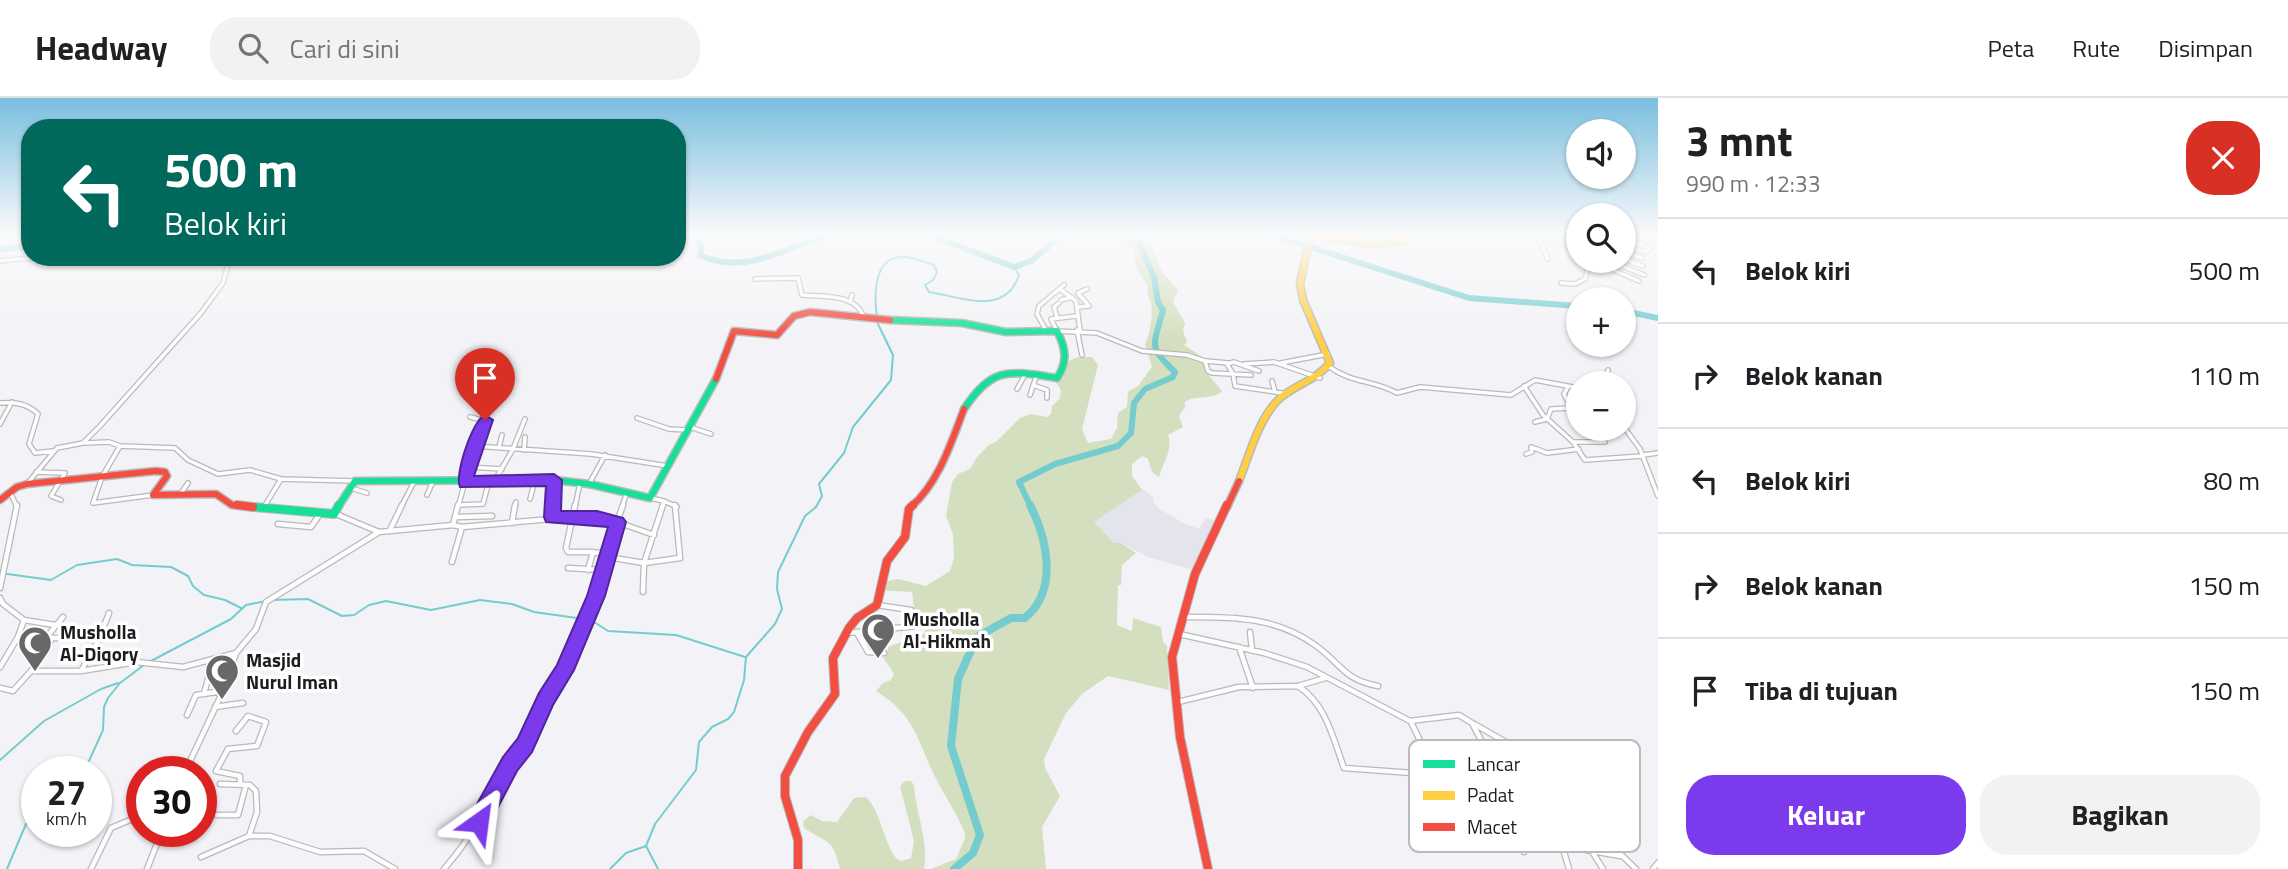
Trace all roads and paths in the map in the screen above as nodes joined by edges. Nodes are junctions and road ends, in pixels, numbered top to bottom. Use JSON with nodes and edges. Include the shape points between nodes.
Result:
{"nodes":[{"id":1,"x":227,"y":270,"type":"edge"},
{"id":2,"x":1302,"y":270,"type":"edge"},
{"id":3,"x":1636,"y":272,"type":"edge"},
{"id":4,"x":1587,"y":273,"type":"edge"},
{"id":5,"x":1619,"y":273,"type":"edge"},
{"id":6,"x":1644,"y":275,"type":"dead end"},
{"id":7,"x":755,"y":279,"type":"dead end"},
{"id":8,"x":1639,"y":281,"type":"dead end"},
{"id":9,"x":1561,"y":283,"type":"dead end"},
{"id":10,"x":1064,"y":285,"type":"dead end"},
{"id":11,"x":1087,"y":289,"type":"dead end"},
{"id":12,"x":1061,"y":290,"type":"junction"},
{"id":13,"x":852,"y":295,"type":"dead end"},
{"id":14,"x":1072,"y":297,"type":"junction"},
{"id":15,"x":850,"y":302,"type":"junction"},
{"id":16,"x":1077,"y":307,"type":"junction"},
{"id":17,"x":1076,"y":316,"type":"junction"},
{"id":18,"x":1057,"y":317,"type":"junction"},
{"id":19,"x":868,"y":318,"type":"junction"},
{"id":20,"x":1078,"y":330,"type":"junction"},
{"id":21,"x":1057,"y":331,"type":"junction"},
{"id":22,"x":1046,"y":332,"type":"junction"},
{"id":23,"x":1328,"y":354,"type":"junction"},
{"id":24,"x":1082,"y":355,"type":"dead end"},
{"id":25,"x":1205,"y":361,"type":"junction"},
{"id":26,"x":1228,"y":363,"type":"junction"},
{"id":27,"x":1279,"y":363,"type":"junction"},
{"id":28,"x":1242,"y":364,"type":"junction"},
{"id":29,"x":1259,"y":371,"type":"dead end"},
{"id":30,"x":1324,"y":372,"type":"junction"},
{"id":31,"x":1026,"y":373,"type":"junction"},
{"id":32,"x":1233,"y":374,"type":"junction"},
{"id":33,"x":1251,"y":375,"type":"dead end"},
{"id":34,"x":1035,"y":381,"type":"junction"},
{"id":35,"x":1272,"y":382,"type":"dead end"},
{"id":36,"x":1524,"y":386,"type":"junction"},
{"id":37,"x":1566,"y":388,"type":"edge"},
{"id":38,"x":1017,"y":389,"type":"dead end"},
{"id":39,"x":1275,"y":392,"type":"junction"},
{"id":40,"x":1031,"y":395,"type":"dead end"},
{"id":41,"x":1290,"y":395,"type":"junction"},
{"id":42,"x":1047,"y":398,"type":"dead end"},
{"id":43,"x":12,"y":402,"type":"junction"},
{"id":44,"x":0,"y":403,"type":"edge"},
{"id":45,"x":1566,"y":408,"type":"edge"},
{"id":46,"x":470,"y":417,"type":"dead end"},
{"id":47,"x":638,"y":418,"type":"dead end"},
{"id":48,"x":525,"y":419,"type":"dead end"},
{"id":49,"x":1547,"y":419,"type":"junction"},
{"id":50,"x":1535,"y":422,"type":"dead end"},
{"id":51,"x":0,"y":424,"type":"edge"},
{"id":52,"x":689,"y":428,"type":"junction"},
{"id":53,"x":711,"y":434,"type":"dead end"},
{"id":54,"x":502,"y":435,"type":"dead end"},
{"id":55,"x":525,"y":437,"type":"dead end"},
{"id":56,"x":1633,"y":441,"type":"edge"},
{"id":57,"x":1573,"y":442,"type":"junction"},
{"id":58,"x":1605,"y":442,"type":"dead end"},
{"id":59,"x":83,"y":443,"type":"junction"},
{"id":60,"x":120,"y":446,"type":"junction"},
{"id":61,"x":475,"y":446,"type":"junction"},
{"id":62,"x":499,"y":447,"type":"junction"},
{"id":63,"x":513,"y":449,"type":"junction"},
{"id":64,"x":1579,"y":449,"type":"junction"},
{"id":65,"x":524,"y":450,"type":"junction"},
{"id":66,"x":54,"y":451,"type":"junction"},
{"id":67,"x":1658,"y":453,"type":"edge"},
{"id":68,"x":1526,"y":454,"type":"dead end"},
{"id":69,"x":605,"y":455,"type":"junction"},
{"id":70,"x":1642,"y":456,"type":"junction"},
{"id":71,"x":668,"y":466,"type":"junction"},
{"id":72,"x":467,"y":467,"type":"junction"},
{"id":73,"x":502,"y":469,"type":"junction"},
{"id":74,"x":36,"y":472,"type":"junction"},
{"id":75,"x":102,"y":477,"type":"junction"},
{"id":76,"x":281,"y":479,"type":"junction"},
{"id":77,"x":415,"y":480,"type":"junction"},
{"id":78,"x":535,"y":480,"type":"junction"},
{"id":79,"x":554,"y":480,"type":"junction"},
{"id":80,"x":61,"y":481,"type":"junction"},
{"id":81,"x":433,"y":481,"type":"junction"},
{"id":82,"x":492,"y":481,"type":"junction"},
{"id":83,"x":465,"y":482,"type":"junction"},
{"id":84,"x":188,"y":483,"type":"dead end"},
{"id":85,"x":27,"y":484,"type":"junction"},
{"id":86,"x":353,"y":484,"type":"junction"},
{"id":87,"x":584,"y":484,"type":"junction"},
{"id":88,"x":626,"y":492,"type":"junction"},
{"id":89,"x":367,"y":493,"type":"dead end"},
{"id":90,"x":153,"y":495,"type":"junction"},
{"id":91,"x":180,"y":495,"type":"junction"},
{"id":92,"x":427,"y":495,"type":"dead end"},
{"id":93,"x":1658,"y":496,"type":"edge"},
{"id":94,"x":4,"y":497,"type":"edge"},
{"id":95,"x":650,"y":498,"type":"junction"},
{"id":96,"x":530,"y":499,"type":"dead end"},
{"id":97,"x":61,"y":500,"type":"dead end"},
{"id":98,"x":664,"y":501,"type":"junction"},
{"id":99,"x":516,"y":502,"type":"dead end"},
{"id":100,"x":459,"y":505,"type":"junction"},
{"id":101,"x":264,"y":508,"type":"junction"},
{"id":102,"x":321,"y":512,"type":"junction"},
{"id":103,"x":334,"y":513,"type":"junction"},
{"id":104,"x":492,"y":516,"type":"dead end"},
{"id":105,"x":456,"y":517,"type":"junction"},
{"id":106,"x":552,"y":517,"type":"junction"},
{"id":107,"x":573,"y":517,"type":"junction"},
{"id":108,"x":618,"y":522,"type":"junction"},
{"id":109,"x":512,"y":523,"type":"junction"},
{"id":110,"x":278,"y":524,"type":"dead end"},
{"id":111,"x":453,"y":525,"type":"junction"},
{"id":112,"x":461,"y":527,"type":"junction"},
{"id":113,"x":390,"y":530,"type":"junction"},
{"id":114,"x":379,"y":531,"type":"junction"},
{"id":115,"x":654,"y":535,"type":"junction"},
{"id":116,"x":594,"y":553,"type":"junction"},
{"id":117,"x":608,"y":555,"type":"junction"},
{"id":118,"x":452,"y":562,"type":"dead end"},
{"id":119,"x":644,"y":563,"type":"junction"},
{"id":120,"x":568,"y":568,"type":"dead end"},
{"id":121,"x":588,"y":570,"type":"junction"},
{"id":122,"x":603,"y":570,"type":"junction"},
{"id":123,"x":0,"y":587,"type":"edge"},
{"id":124,"x":643,"y":592,"type":"dead end"},
{"id":125,"x":0,"y":598,"type":"edge"},
{"id":126,"x":877,"y":605,"type":"junction"},
{"id":127,"x":911,"y":610,"type":"dead end"},
{"id":128,"x":110,"y":612,"type":"dead end"},
{"id":129,"x":62,"y":617,"type":"dead end"},
{"id":130,"x":1184,"y":617,"type":"junction"},
{"id":131,"x":24,"y":620,"type":"junction"},
{"id":132,"x":55,"y":625,"type":"junction"},
{"id":133,"x":916,"y":626,"type":"dead end"},
{"id":134,"x":1251,"y":632,"type":"dead end"},
{"id":135,"x":846,"y":633,"type":"junction"},
{"id":136,"x":857,"y":634,"type":"junction"},
{"id":137,"x":1180,"y":634,"type":"junction"},
{"id":138,"x":18,"y":637,"type":"junction"},
{"id":139,"x":49,"y":638,"type":"junction"},
{"id":140,"x":99,"y":639,"type":"junction"},
{"id":141,"x":1240,"y":647,"type":"junction"},
{"id":142,"x":1252,"y":650,"type":"junction"},
{"id":143,"x":236,"y":653,"type":"junction"},
{"id":144,"x":884,"y":653,"type":"dead end"},
{"id":145,"x":213,"y":659,"type":"junction"},
{"id":146,"x":0,"y":667,"type":"edge"},
{"id":147,"x":31,"y":671,"type":"junction"},
{"id":148,"x":81,"y":671,"type":"junction"},
{"id":149,"x":1325,"y":678,"type":"junction"},
{"id":150,"x":1358,"y":682,"type":"junction"},
{"id":151,"x":1298,"y":686,"type":"junction"},
{"id":152,"x":1378,"y":686,"type":"dead end"},
{"id":153,"x":0,"y":688,"type":"edge"},
{"id":154,"x":1253,"y":688,"type":"junction"},
{"id":155,"x":223,"y":691,"type":"junction"},
{"id":156,"x":204,"y":694,"type":"junction"},
{"id":157,"x":1359,"y":694,"type":"junction"},
{"id":158,"x":1176,"y":702,"type":"junction"},
{"id":159,"x":243,"y":703,"type":"dead end"},
{"id":160,"x":215,"y":707,"type":"junction"},
{"id":161,"x":187,"y":715,"type":"dead end"},
{"id":162,"x":1410,"y":721,"type":"junction"},
{"id":163,"x":1472,"y":723,"type":"junction"},
{"id":164,"x":236,"y":731,"type":"dead end"},
{"id":165,"x":1421,"y":740,"type":"edge"},
{"id":166,"x":1481,"y":740,"type":"edge"},
{"id":167,"x":1502,"y":740,"type":"edge"},
{"id":168,"x":192,"y":756,"type":"edge"},
{"id":169,"x":1409,"y":773,"type":"edge"},
{"id":170,"x":220,"y":784,"type":"dead end"},
{"id":171,"x":243,"y":785,"type":"junction"},
{"id":172,"x":217,"y":815,"type":"dead end"},
{"id":173,"x":126,"y":822,"type":"edge"},
{"id":174,"x":249,"y":836,"type":"junction"},
{"id":175,"x":156,"y":847,"type":"edge"},
{"id":176,"x":1564,"y":852,"type":"edge"},
{"id":177,"x":1619,"y":852,"type":"edge"},
{"id":178,"x":1593,"y":853,"type":"joint"},
{"id":179,"x":1623,"y":856,"type":"junction"},
{"id":180,"x":201,"y":857,"type":"dead end"},
{"id":181,"x":1658,"y":863,"type":"edge"},
{"id":182,"x":91,"y":869,"type":"edge"},
{"id":183,"x":147,"y":869,"type":"edge"},
{"id":184,"x":395,"y":869,"type":"edge"},
{"id":185,"x":443,"y":869,"type":"edge"},
{"id":186,"x":798,"y":869,"type":"edge"},
{"id":187,"x":1208,"y":869,"type":"edge"},
{"id":188,"x":1569,"y":869,"type":"edge"},
{"id":189,"x":1603,"y":869,"type":"edge"},
{"id":190,"x":1636,"y":869,"type":"edge"},
{"id":191,"x":1653,"y":869,"type":"edge"}],
"edges":[{"from":1,"to":59,"type":"street","via":[[223,283],[201,313]]},
{"from":2,"to":23,"type":"street","via":[[1303,300]]},
{"from":3,"to":6,"type":"street"},
{"from":4,"to":9,"type":"street","via":[[1586,279],[1575,284]]},
{"from":5,"to":8,"type":"street"},
{"from":7,"to":15,"type":"street","via":[[798,278],[803,295],[827,295]]},
{"from":10,"to":12,"type":"street"},
{"from":11,"to":16,"type":"street","via":[[1077,293],[1089,306]]},
{"from":12,"to":14,"type":"street"},
{"from":12,"to":22,"type":"street","via":[[1039,306],[1037,314]]},
{"from":13,"to":15,"type":"street"},
{"from":14,"to":16,"type":"street"},
{"from":14,"to":18,"type":"street","via":[[1054,307]]},
{"from":15,"to":19,"type":"street"},
{"from":16,"to":17,"type":"street"},
{"from":17,"to":18,"type":"street"},
{"from":17,"to":20,"type":"street"},
{"from":18,"to":21,"type":"street","via":[[1051,319]]},
{"from":19,"to":22,"type":"street"},
{"from":19,"to":52,"type":"street","via":[[810,312],[794,316],[777,335],[734,331],[717,377]]},
{"from":20,"to":21,"type":"street"},
{"from":20,"to":24,"type":"street"},
{"from":20,"to":25,"type":"street","via":[[1149,352]]},
{"from":21,"to":22,"type":"street"},
{"from":21,"to":34,"type":"street","via":[[1067,353],[1066,367],[1057,378]]},
{"from":23,"to":27,"type":"street"},
{"from":23,"to":30,"type":"street"},
{"from":25,"to":26,"type":"street"},
{"from":25,"to":32,"type":"street","via":[[1211,373]]},
{"from":26,"to":28,"type":"street"},
{"from":26,"to":32,"type":"street"},
{"from":27,"to":28,"type":"street"},
{"from":27,"to":30,"type":"street","via":[[1304,372]]},
{"from":28,"to":29,"type":"street"},
{"from":30,"to":36,"type":"street","via":[[1376,382],[1396,393],[1420,387],[1511,396]]},
{"from":30,"to":41,"type":"street"},
{"from":31,"to":34,"type":"street"},
{"from":31,"to":38,"type":"street"},
{"from":31,"to":126,"type":"street","via":[[1010,371],[996,376],[970,396],[945,459],[909,509],[905,537],[887,561]]},
{"from":32,"to":33,"type":"street"},
{"from":32,"to":39,"type":"street","via":[[1236,387]]},
{"from":34,"to":40,"type":"street"},
{"from":34,"to":42,"type":"street","via":[[1047,390]]},
{"from":35,"to":39,"type":"street"},
{"from":36,"to":37,"type":"street","via":[[1545,382]]},
{"from":36,"to":49,"type":"street"},
{"from":39,"to":41,"type":"street"},
{"from":41,"to":130,"type":"street","via":[[1274,405],[1252,450],[1195,574]]},
{"from":43,"to":44,"type":"street"},
{"from":43,"to":51,"type":"street"},
{"from":43,"to":66,"type":"street","via":[[38,414],[28,439],[32,450]]},
{"from":45,"to":49,"type":"street","via":[[1551,409]]},
{"from":46,"to":61,"type":"street","via":[[486,421]]},
{"from":47,"to":52,"type":"street","via":[[669,429]]},
{"from":48,"to":63,"type":"street"},
{"from":49,"to":50,"type":"street"},
{"from":49,"to":57,"type":"street"},
{"from":52,"to":53,"type":"street"},
{"from":52,"to":71,"type":"street"},
{"from":54,"to":62,"type":"street"},
{"from":55,"to":65,"type":"street"},
{"from":56,"to":70,"type":"street"},
{"from":57,"to":58,"type":"street"},
{"from":57,"to":64,"type":"street"},
{"from":59,"to":60,"type":"street"},
{"from":59,"to":66,"type":"street","via":[[66,444]]},
{"from":60,"to":75,"type":"street"},
{"from":60,"to":76,"type":"street","via":[[170,446],[218,474],[250,470]]},
{"from":61,"to":62,"type":"street"},
{"from":61,"to":72,"type":"street"},
{"from":62,"to":63,"type":"street"},
{"from":63,"to":65,"type":"street"},
{"from":63,"to":73,"type":"street"},
{"from":64,"to":68,"type":"street","via":[[1545,453],[1531,447],[1532,452]]},
{"from":64,"to":70,"type":"street","via":[[1588,461]]},
{"from":65,"to":69,"type":"street"},
{"from":66,"to":74,"type":"street"},
{"from":67,"to":70,"type":"street"},
{"from":69,"to":71,"type":"street"},
{"from":69,"to":87,"type":"street"},
{"from":70,"to":93,"type":"street"},
{"from":71,"to":95,"type":"street"},
{"from":72,"to":73,"type":"street"},
{"from":72,"to":83,"type":"street"},
{"from":73,"to":82,"type":"street"},
{"from":74,"to":80,"type":"street","via":[[64,472]]},
{"from":74,"to":85,"type":"street"},
{"from":75,"to":80,"type":"street"},
{"from":75,"to":90,"type":"street","via":[[93,503]]},
{"from":75,"to":90,"type":"street","via":[[164,471],[167,476]]},
{"from":76,"to":86,"type":"street"},
{"from":76,"to":101,"type":"street"},
{"from":77,"to":81,"type":"street"},
{"from":77,"to":86,"type":"street"},
{"from":77,"to":113,"type":"street"},
{"from":78,"to":79,"type":"street"},
{"from":78,"to":82,"type":"street"},
{"from":78,"to":96,"type":"street"},
{"from":79,"to":87,"type":"street"},
{"from":79,"to":106,"type":"street"},
{"from":80,"to":85,"type":"street"},
{"from":80,"to":97,"type":"street","via":[[51,496]]},
{"from":81,"to":83,"type":"street"},
{"from":81,"to":92,"type":"street"},
{"from":82,"to":83,"type":"street"},
{"from":82,"to":100,"type":"street","via":[[483,504]]},
{"from":83,"to":100,"type":"street"},
{"from":84,"to":91,"type":"street"},
{"from":85,"to":94,"type":"street"},
{"from":86,"to":89,"type":"street"},
{"from":86,"to":103,"type":"street"},
{"from":87,"to":88,"type":"street"},
{"from":87,"to":107,"type":"street"},
{"from":88,"to":95,"type":"street"},
{"from":88,"to":108,"type":"street"},
{"from":90,"to":91,"type":"street"},
{"from":91,"to":101,"type":"street","via":[[216,494],[232,505]]},
{"from":94,"to":123,"type":"street","via":[[17,505]]},
{"from":95,"to":98,"type":"street"},
{"from":98,"to":115,"type":"street"},
{"from":98,"to":119,"type":"street","via":[[677,507],[680,558]]},
{"from":99,"to":109,"type":"street"},
{"from":100,"to":105,"type":"street"},
{"from":101,"to":102,"type":"street"},
{"from":102,"to":103,"type":"street"},
{"from":102,"to":110,"type":"street","via":[[311,527]]},
{"from":103,"to":114,"type":"street"},
{"from":104,"to":105,"type":"street"},
{"from":105,"to":111,"type":"street"},
{"from":106,"to":107,"type":"street"},
{"from":106,"to":109,"type":"street"},
{"from":107,"to":108,"type":"street"},
{"from":107,"to":116,"type":"street","via":[[567,551]]},
{"from":108,"to":115,"type":"street"},
{"from":108,"to":117,"type":"street"},
{"from":109,"to":112,"type":"street"},
{"from":111,"to":112,"type":"street"},
{"from":111,"to":113,"type":"street"},
{"from":112,"to":118,"type":"street"},
{"from":113,"to":114,"type":"street"},
{"from":114,"to":143,"type":"street","via":[[266,602],[256,629]]},
{"from":115,"to":119,"type":"street"},
{"from":116,"to":117,"type":"street"},
{"from":116,"to":121,"type":"street"},
{"from":117,"to":119,"type":"street"},
{"from":117,"to":122,"type":"street"},
{"from":119,"to":124,"type":"street"},
{"from":120,"to":121,"type":"street"},
{"from":121,"to":122,"type":"street"},
{"from":122,"to":185,"type":"street","via":[[564,670],[532,731],[466,844]]},
{"from":125,"to":131,"type":"street"},
{"from":126,"to":127,"type":"street"},
{"from":126,"to":135,"type":"street","via":[[857,618]]},
{"from":128,"to":140,"type":"street"},
{"from":129,"to":132,"type":"street"},
{"from":130,"to":137,"type":"street"},
{"from":130,"to":150,"type":"street","via":[[1263,620],[1317,646]]},
{"from":131,"to":132,"type":"street"},
{"from":131,"to":138,"type":"street"},
{"from":132,"to":139,"type":"street"},
{"from":133,"to":136,"type":"street"},
{"from":134,"to":142,"type":"street"},
{"from":135,"to":136,"type":"street"},
{"from":135,"to":186,"type":"street","via":[[834,658],[835,694],[785,776],[785,796],[798,840]]},
{"from":136,"to":144,"type":"street","via":[[868,652]]},
{"from":137,"to":141,"type":"street"},
{"from":137,"to":158,"type":"street","via":[[1172,657]]},
{"from":138,"to":139,"type":"street"},
{"from":138,"to":146,"type":"street"},
{"from":139,"to":140,"type":"street"},
{"from":139,"to":147,"type":"street"},
{"from":140,"to":148,"type":"street"},
{"from":141,"to":142,"type":"street"},
{"from":141,"to":154,"type":"street"},
{"from":142,"to":149,"type":"street","via":[[1307,667]]},
{"from":143,"to":145,"type":"street"},
{"from":143,"to":155,"type":"street"},
{"from":145,"to":148,"type":"street","via":[[183,667],[136,662]]},
{"from":145,"to":156,"type":"street"},
{"from":147,"to":148,"type":"street"},
{"from":147,"to":153,"type":"street","via":[[13,691]]},
{"from":149,"to":151,"type":"street"},
{"from":149,"to":157,"type":"street"},
{"from":150,"to":152,"type":"street"},
{"from":150,"to":157,"type":"street"},
{"from":151,"to":154,"type":"street"},
{"from":151,"to":169,"type":"street","via":[[1324,713],[1342,766]]},
{"from":154,"to":158,"type":"street"},
{"from":155,"to":156,"type":"street"},
{"from":155,"to":160,"type":"street"},
{"from":156,"to":161,"type":"street","via":[[195,696]]},
{"from":157,"to":162,"type":"street"},
{"from":158,"to":187,"type":"street"},
{"from":159,"to":160,"type":"street"},
{"from":160,"to":168,"type":"street"},
{"from":162,"to":163,"type":"street","via":[[1458,714]]},
{"from":162,"to":165,"type":"street"},
{"from":163,"to":166,"type":"street"},
{"from":163,"to":167,"type":"street"},
{"from":164,"to":171,"type":"street","via":[[248,716],[266,722],[259,744],[228,750],[215,772],[240,776]]},
{"from":170,"to":171,"type":"street"},
{"from":171,"to":172,"type":"street","via":[[238,815]]},
{"from":171,"to":174,"type":"street","via":[[258,795]]},
{"from":173,"to":182,"type":"street","via":[[111,828]]},
{"from":174,"to":180,"type":"street"},
{"from":174,"to":184,"type":"street","via":[[270,836],[320,852],[364,851]]},
{"from":175,"to":183,"type":"street"},
{"from":176,"to":188,"type":"street"},
{"from":177,"to":179,"type":"street"},
{"from":178,"to":179,"type":"street"},
{"from":178,"to":189,"type":"street"},
{"from":179,"to":190,"type":"street"},
{"from":181,"to":191,"type":"street"}]}
